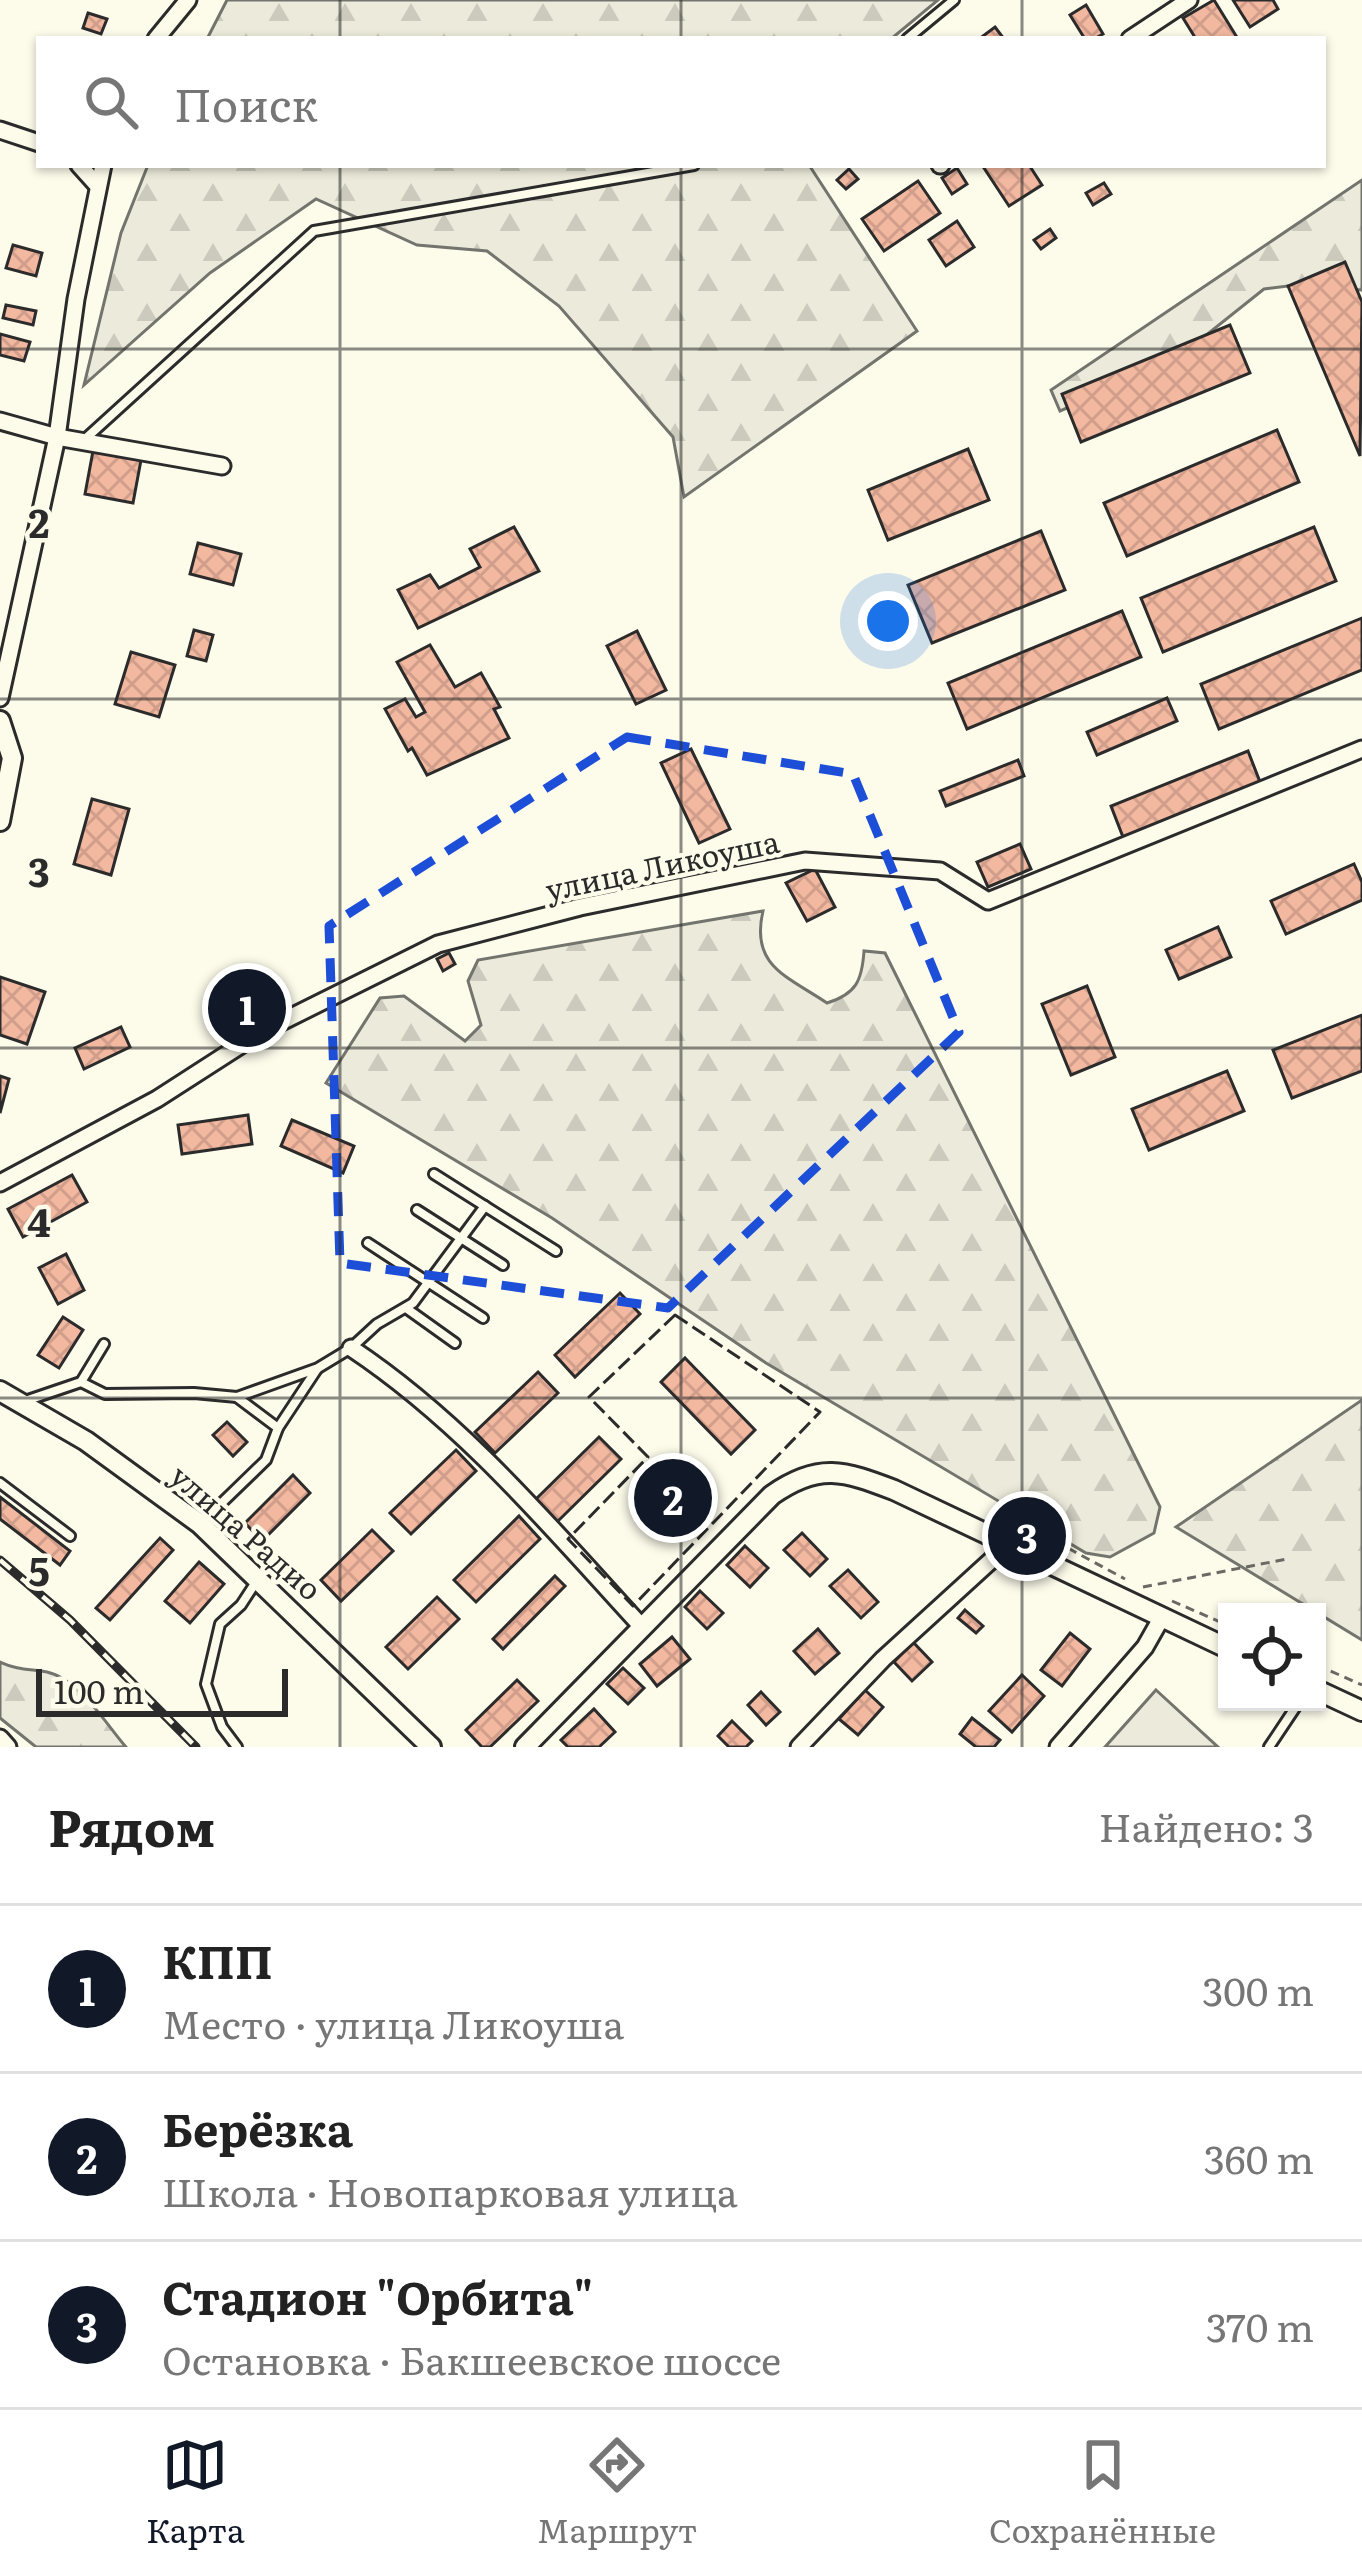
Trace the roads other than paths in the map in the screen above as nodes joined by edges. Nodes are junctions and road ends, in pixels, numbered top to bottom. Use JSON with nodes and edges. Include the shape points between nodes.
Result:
{"nodes":[{"id":1,"x":188,"y":0,"type":"edge"},
{"id":2,"x":954,"y":0,"type":"edge"},
{"id":3,"x":1189,"y":0,"type":"edge"},
{"id":4,"x":158,"y":36,"type":"edge"},
{"id":5,"x":911,"y":36,"type":"edge"},
{"id":6,"x":1135,"y":36,"type":"edge"},
{"id":7,"x":0,"y":130,"type":"edge"},
{"id":8,"x":36,"y":141,"type":"edge"},
{"id":9,"x":83,"y":168,"type":"edge"},
{"id":10,"x":102,"y":168,"type":"edge"},
{"id":11,"x":677,"y":168,"type":"edge"},
{"id":12,"x":97,"y":185,"type":"junction"},
{"id":13,"x":0,"y":421,"type":"edge"},
{"id":14,"x":57,"y":437,"type":"junction"},
{"id":15,"x":82,"y":441,"type":"junction"},
{"id":16,"x":222,"y":466,"type":"dead end"},
{"id":17,"x":0,"y":698,"type":"edge"},
{"id":18,"x":0,"y":722,"type":"edge"},
{"id":19,"x":1362,"y":749,"type":"edge"},
{"id":20,"x":0,"y":821,"type":"edge"},
{"id":21,"x":434,"y":1174,"type":"dead end"},
{"id":22,"x":0,"y":1184,"type":"edge"},
{"id":23,"x":485,"y":1206,"type":"junction"},
{"id":24,"x":417,"y":1210,"type":"dead end"},
{"id":25,"x":462,"y":1239,"type":"junction"},
{"id":26,"x":368,"y":1243,"type":"dead end"},
{"id":27,"x":556,"y":1252,"type":"dead end"},
{"id":28,"x":503,"y":1265,"type":"dead end"},
{"id":29,"x":430,"y":1283,"type":"junction"},
{"id":30,"x":406,"y":1308,"type":"junction"},
{"id":31,"x":483,"y":1318,"type":"dead end"},
{"id":32,"x":454,"y":1343,"type":"dead end"},
{"id":33,"x":104,"y":1344,"type":"dead end"},
{"id":34,"x":351,"y":1348,"type":"junction"},
{"id":35,"x":318,"y":1368,"type":"junction"},
{"id":36,"x":81,"y":1382,"type":"junction"},
{"id":37,"x":0,"y":1391,"type":"edge"},
{"id":38,"x":237,"y":1397,"type":"junction"},
{"id":39,"x":20,"y":1402,"type":"junction"},
{"id":40,"x":278,"y":1428,"type":"junction"},
{"id":41,"x":0,"y":1484,"type":"edge"},
{"id":42,"x":200,"y":1524,"type":"junction"},
{"id":43,"x":70,"y":1536,"type":"dead end"},
{"id":44,"x":1009,"y":1545,"type":"junction"},
{"id":45,"x":259,"y":1578,"type":"junction"},
{"id":46,"x":1162,"y":1617,"type":"junction"},
{"id":47,"x":643,"y":1628,"type":"junction"},
{"id":48,"x":1218,"y":1644,"type":"edge"},
{"id":49,"x":1326,"y":1694,"type":"edge"},
{"id":50,"x":1293,"y":1711,"type":"edge"},
{"id":51,"x":1362,"y":1711,"type":"edge"},
{"id":52,"x":0,"y":1738,"type":"edge"},
{"id":53,"x":8,"y":1747,"type":"edge"},
{"id":54,"x":237,"y":1747,"type":"edge"},
{"id":55,"x":431,"y":1747,"type":"edge"},
{"id":56,"x":525,"y":1747,"type":"edge"},
{"id":57,"x":799,"y":1747,"type":"edge"},
{"id":58,"x":1058,"y":1747,"type":"edge"},
{"id":59,"x":1269,"y":1747,"type":"edge"}],
"edges":[{"from":1,"to":4,"type":"street"},
{"from":2,"to":5,"type":"lane"},
{"from":3,"to":6,"type":"street"},
{"from":7,"to":8,"type":"street"},
{"from":9,"to":12,"type":"street"},
{"from":10,"to":12,"type":"street"},
{"from":11,"to":15,"type":"lane","via":[[314,231]]},
{"from":12,"to":14,"type":"street"},
{"from":13,"to":14,"type":"street"},
{"from":14,"to":15,"type":"street"},
{"from":14,"to":17,"type":"street"},
{"from":15,"to":16,"type":"street"},
{"from":18,"to":20,"type":"street","via":[[12,758]]},
{"from":19,"to":22,"type":"street","name":"улица Ликоуша","via":[[988,901],[940,871],[805,861],[438,944],[261,1032]]},
{"from":21,"to":23,"type":"lane"},
{"from":23,"to":25,"type":"lane"},
{"from":23,"to":27,"type":"lane"},
{"from":24,"to":25,"type":"lane"},
{"from":25,"to":28,"type":"lane"},
{"from":25,"to":29,"type":"lane"},
{"from":26,"to":29,"type":"lane"},
{"from":29,"to":30,"type":"lane"},
{"from":29,"to":31,"type":"lane"},
{"from":30,"to":32,"type":"lane"},
{"from":30,"to":34,"type":"lane"},
{"from":33,"to":36,"type":"lane"},
{"from":34,"to":35,"type":"lane"},
{"from":34,"to":47,"type":"street","via":[[470,1444]]},
{"from":35,"to":38,"type":"lane"},
{"from":35,"to":40,"type":"lane"},
{"from":36,"to":38,"type":"lane","via":[[105,1394]]},
{"from":36,"to":39,"type":"lane"},
{"from":37,"to":39,"type":"street","name":"улица Радио"},
{"from":38,"to":40,"type":"lane"},
{"from":39,"to":42,"type":"street","name":"улица Радио"},
{"from":40,"to":42,"type":"lane","via":[[266,1460]]},
{"from":41,"to":43,"type":"lane"},
{"from":42,"to":45,"type":"street","name":"улица Радио"},
{"from":44,"to":46,"type":"street"},
{"from":44,"to":47,"type":"street","via":[[894,1490],[818,1472],[772,1495]]},
{"from":44,"to":57,"type":"street"},
{"from":45,"to":54,"type":"lane","via":[[220,1624],[207,1671],[210,1702]]},
{"from":45,"to":55,"type":"street","name":"улица Радио"},
{"from":46,"to":48,"type":"street"},
{"from":46,"to":58,"type":"street"},
{"from":47,"to":56,"type":"street"},
{"from":49,"to":51,"type":"street"},
{"from":50,"to":59,"type":"lane"},
{"from":52,"to":53,"type":"street"}]}
